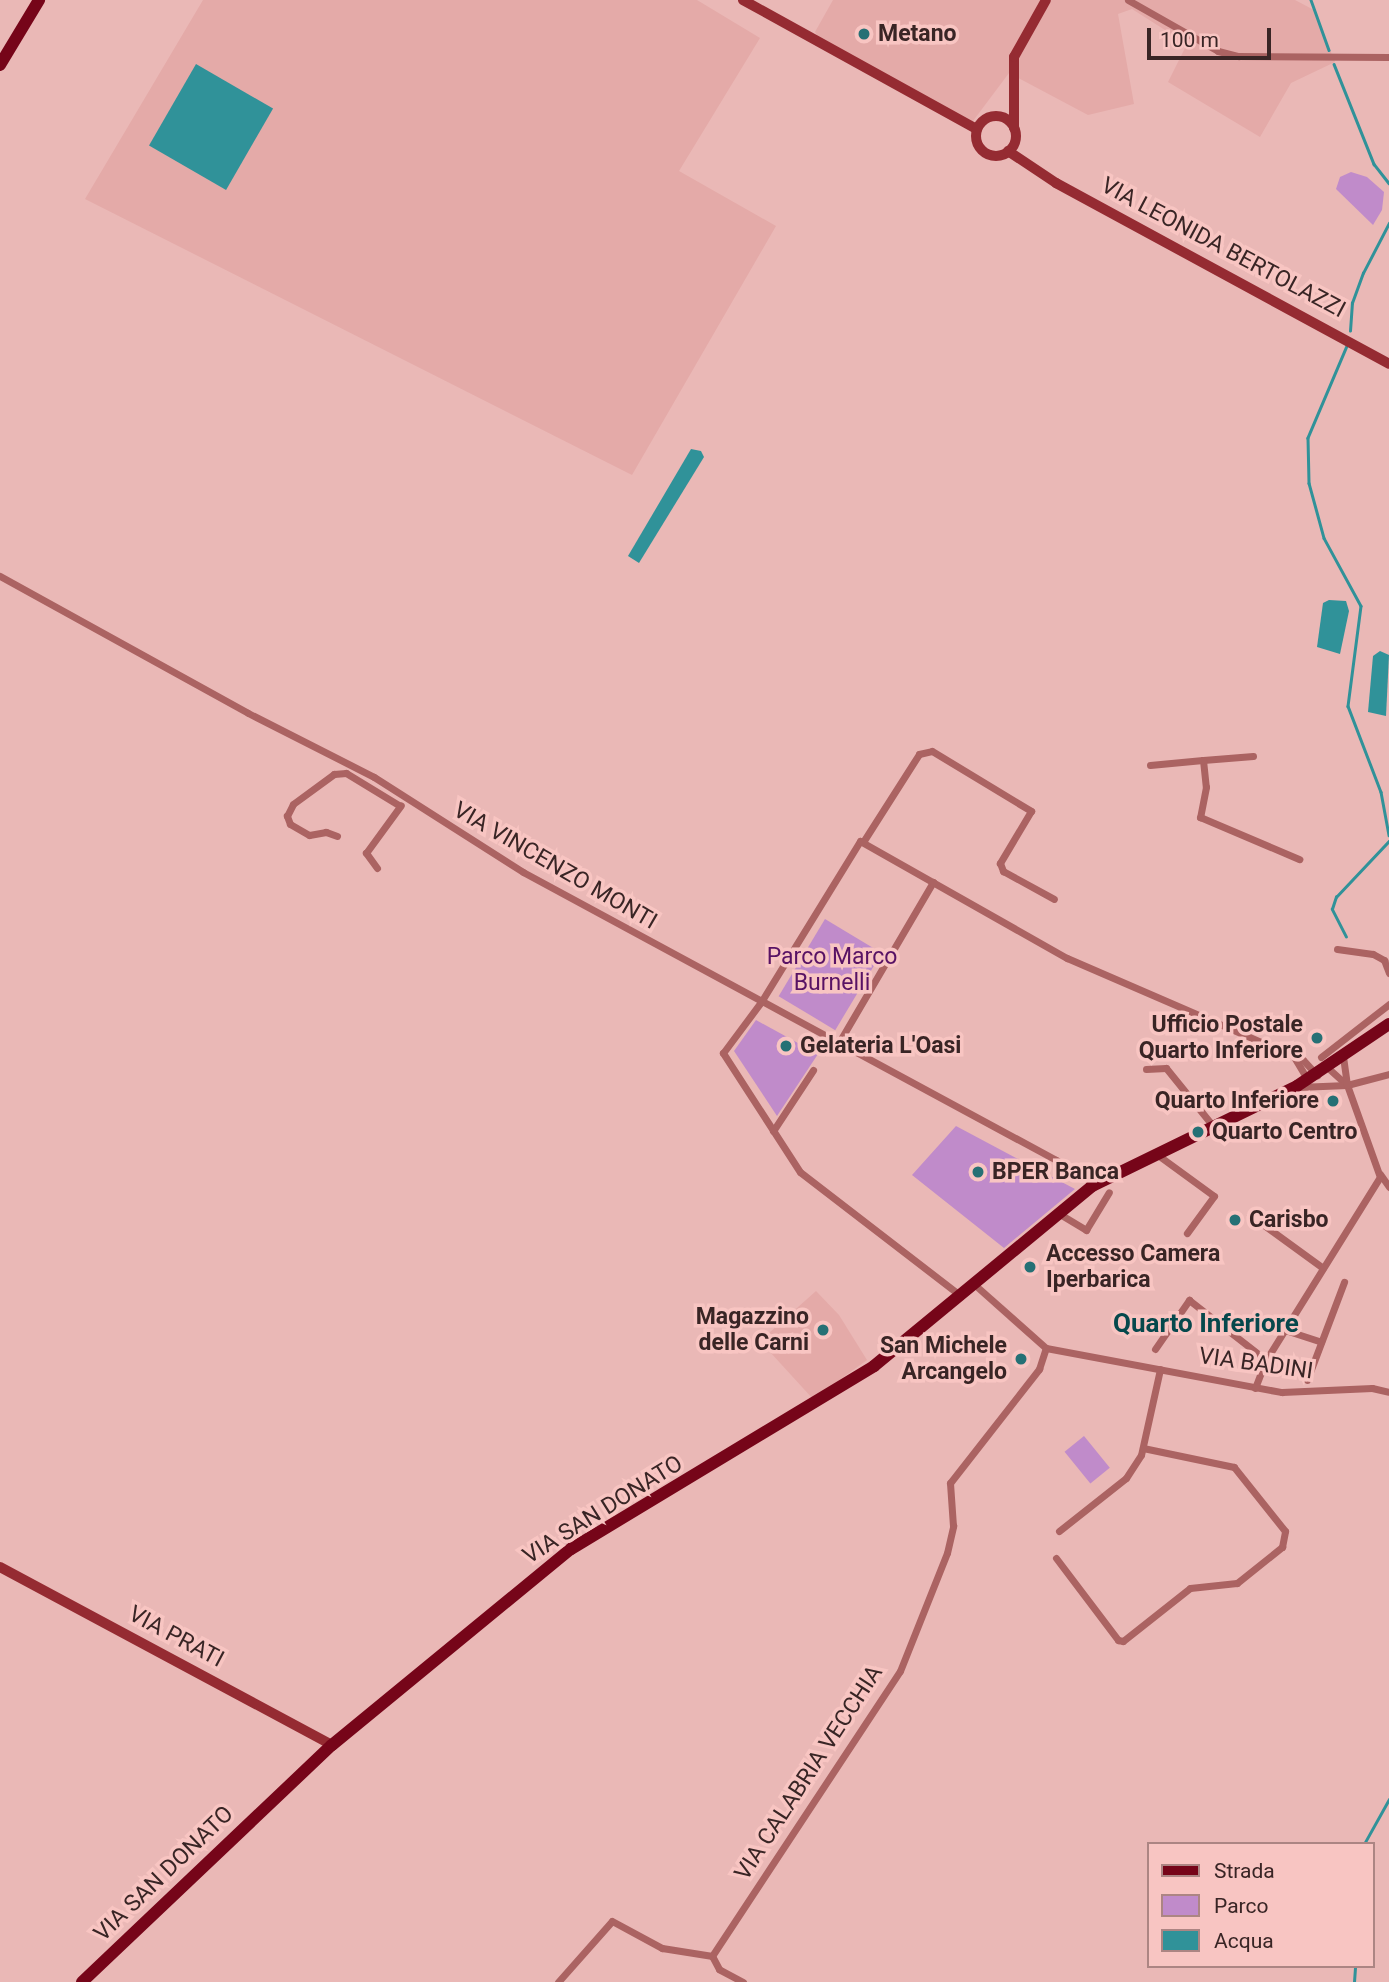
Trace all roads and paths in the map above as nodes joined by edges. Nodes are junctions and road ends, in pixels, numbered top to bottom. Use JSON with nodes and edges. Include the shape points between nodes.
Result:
{"nodes":[{"id":1,"x":39,"y":0,"type":"edge"},
{"id":2,"x":743,"y":0,"type":"edge"},
{"id":3,"x":1045,"y":0,"type":"edge"},
{"id":4,"x":1128,"y":0,"type":"edge"},
{"id":5,"x":1389,"y":57,"type":"edge"},
{"id":6,"x":0,"y":65,"type":"edge"},
{"id":7,"x":1014,"y":98,"type":"junction"},
{"id":8,"x":994,"y":116,"type":"junction"},
{"id":9,"x":979,"y":126,"type":"junction"},
{"id":10,"x":1015,"y":134,"type":"junction"},
{"id":11,"x":1008,"y":152,"type":"junction"},
{"id":12,"x":1037,"y":172,"type":"junction"},
{"id":13,"x":1389,"y":364,"type":"edge"},
{"id":14,"x":0,"y":576,"type":"edge"},
{"id":15,"x":1253,"y":756,"type":"dead end"},
{"id":16,"x":1203,"y":760,"type":"junction"},
{"id":17,"x":1150,"y":765,"type":"dead end"},
{"id":18,"x":384,"y":783,"type":"junction"},
{"id":19,"x":378,"y":792,"type":"junction"},
{"id":20,"x":407,"y":799,"type":"junction"},
{"id":21,"x":400,"y":806,"type":"junction"},
{"id":22,"x":337,"y":836,"type":"dead end"},
{"id":23,"x":863,"y":842,"type":"junction"},
{"id":24,"x":1299,"y":859,"type":"dead end"},
{"id":25,"x":377,"y":868,"type":"dead end"},
{"id":26,"x":933,"y":882,"type":"junction"},
{"id":27,"x":1054,"y":899,"type":"dead end"},
{"id":28,"x":1337,"y":949,"type":"dead end"},
{"id":29,"x":1389,"y":973,"type":"edge"},
{"id":30,"x":761,"y":1002,"type":"junction"},
{"id":31,"x":1389,"y":1004,"type":"edge"},
{"id":32,"x":1389,"y":1024,"type":"edge"},
{"id":33,"x":838,"y":1044,"type":"junction"},
{"id":34,"x":1343,"y":1057,"type":"junction"},
{"id":35,"x":1294,"y":1058,"type":"junction"},
{"id":36,"x":1146,"y":1069,"type":"dead end"},
{"id":37,"x":813,"y":1070,"type":"dead end"},
{"id":38,"x":1314,"y":1073,"type":"junction"},
{"id":39,"x":1389,"y":1074,"type":"edge"},
{"id":40,"x":1347,"y":1085,"type":"junction"},
{"id":41,"x":1213,"y":1126,"type":"junction"},
{"id":42,"x":773,"y":1131,"type":"junction"},
{"id":43,"x":1154,"y":1153,"type":"junction"},
{"id":44,"x":1379,"y":1173,"type":"junction"},
{"id":45,"x":1388,"y":1183,"type":"edge"},
{"id":46,"x":1092,"y":1186,"type":"junction"},
{"id":47,"x":1109,"y":1192,"type":"dead end"},
{"id":48,"x":1057,"y":1213,"type":"junction"},
{"id":49,"x":1250,"y":1214,"type":"dead end"},
{"id":50,"x":1187,"y":1233,"type":"dead end"},
{"id":51,"x":1323,"y":1268,"type":"junction"},
{"id":52,"x":1344,"y":1282,"type":"dead end"},
{"id":53,"x":975,"y":1285,"type":"junction"},
{"id":54,"x":961,"y":1296,"type":"junction"},
{"id":55,"x":1285,"y":1330,"type":"junction"},
{"id":56,"x":1321,"y":1342,"type":"junction"},
{"id":57,"x":1046,"y":1348,"type":"junction"},
{"id":58,"x":1155,"y":1349,"type":"dead end"},
{"id":59,"x":1266,"y":1360,"type":"junction"},
{"id":60,"x":1160,"y":1369,"type":"junction"},
{"id":61,"x":1307,"y":1380,"type":"dead end"},
{"id":62,"x":1255,"y":1388,"type":"junction"},
{"id":63,"x":1389,"y":1392,"type":"edge"},
{"id":64,"x":1143,"y":1448,"type":"junction"},
{"id":65,"x":1059,"y":1531,"type":"dead end"},
{"id":66,"x":1056,"y":1558,"type":"dead end"},
{"id":67,"x":0,"y":1567,"type":"edge"},
{"id":68,"x":332,"y":1745,"type":"junction"},
{"id":69,"x":712,"y":1956,"type":"junction"},
{"id":70,"x":82,"y":1982,"type":"edge"},
{"id":71,"x":558,"y":1982,"type":"edge"},
{"id":72,"x":743,"y":1982,"type":"edge"}],
"edges":[{"from":1,"to":6,"type":"main road"},
{"from":2,"to":9,"type":"street"},
{"from":3,"to":7,"type":"street","via":[[1017,46]]},
{"from":4,"to":5,"type":"street","via":[[1217,51],[1238,56]]},
{"from":7,"to":8,"type":"street"},
{"from":7,"to":10,"type":"street"},
{"from":8,"to":9,"type":"street"},
{"from":8,"to":10,"type":"street","via":[[1008,120]]},
{"from":9,"to":11,"type":"street","via":[[976,140],[986,153]]},
{"from":10,"to":11,"type":"street"},
{"from":10,"to":12,"type":"street","name":"VIA LEONIDA BERTOLAZZI"},
{"from":11,"to":12,"type":"street","name":"VIA LEONIDA BERTOLAZZI"},
{"from":12,"to":13,"type":"street","name":"VIA LEONIDA BERTOLAZZI"},
{"from":14,"to":18,"type":"street","name":"VIA VINCENZO MONTI"},
{"from":15,"to":16,"type":"street"},
{"from":16,"to":17,"type":"street"},
{"from":16,"to":24,"type":"street","via":[[1206,787],[1200,817]]},
{"from":18,"to":19,"type":"street"},
{"from":18,"to":20,"type":"street","name":"VIA VINCENZO MONTI"},
{"from":19,"to":21,"type":"street"},
{"from":19,"to":22,"type":"street","via":[[341,772],[287,810],[290,824],[302,832]]},
{"from":20,"to":21,"type":"street"},
{"from":20,"to":30,"type":"street","name":"VIA VINCENZO MONTI","via":[[466,840]]},
{"from":21,"to":25,"type":"street","via":[[366,853]]},
{"from":23,"to":26,"type":"street"},
{"from":23,"to":27,"type":"street","via":[[919,754],[932,751],[1031,811],[1000,863],[1003,871]]},
{"from":23,"to":30,"type":"street"},
{"from":26,"to":33,"type":"street"},
{"from":26,"to":35,"type":"street","via":[[1067,958]]},
{"from":28,"to":29,"type":"street","via":[[1373,954],[1384,960]]},
{"from":30,"to":33,"type":"street","name":"VIA VINCENZO MONTI"},
{"from":30,"to":42,"type":"street","via":[[723,1053]]},
{"from":31,"to":38,"type":"street"},
{"from":32,"to":34,"type":"main road","name":"VIA SAN DONATO"},
{"from":33,"to":46,"type":"street","name":"VIA VINCENZO MONTI","via":[[1078,1172]]},
{"from":34,"to":38,"type":"main road","name":"VIA SAN DONATO"},
{"from":34,"to":40,"type":"street"},
{"from":35,"to":38,"type":"street"},
{"from":35,"to":38,"type":"street","via":[[1314,1068]]},
{"from":36,"to":41,"type":"street","via":[[1166,1068]]},
{"from":37,"to":42,"type":"street"},
{"from":38,"to":40,"type":"street","name":"VIA SAN DONATO"},
{"from":38,"to":40,"type":"street"},
{"from":38,"to":41,"type":"main road","name":"VIA SAN DONATO"},
{"from":39,"to":40,"type":"street","name":"VIA SAN DONATO"},
{"from":40,"to":44,"type":"street"},
{"from":41,"to":43,"type":"main road","name":"VIA SAN DONATO"},
{"from":42,"to":54,"type":"street","via":[[800,1172]]},
{"from":43,"to":46,"type":"main road","name":"VIA SAN DONATO"},
{"from":43,"to":50,"type":"street","via":[[1214,1196]]},
{"from":44,"to":45,"type":"street"},
{"from":44,"to":51,"type":"street"},
{"from":46,"to":48,"type":"main road","name":"VIA SAN DONATO"},
{"from":47,"to":48,"type":"street","via":[[1086,1230]]},
{"from":48,"to":53,"type":"main road","name":"VIA SAN DONATO"},
{"from":49,"to":51,"type":"street"},
{"from":51,"to":55,"type":"street"},
{"from":52,"to":56,"type":"street"},
{"from":53,"to":54,"type":"main road","name":"VIA SAN DONATO"},
{"from":53,"to":57,"type":"street"},
{"from":54,"to":68,"type":"main road","name":"VIA SAN DONATO","via":[[874,1366],[571,1549]]},
{"from":55,"to":56,"type":"street"},
{"from":55,"to":59,"type":"street"},
{"from":56,"to":61,"type":"street"},
{"from":57,"to":60,"type":"street","name":"VIA BADINI"},
{"from":57,"to":69,"type":"street","name":"VIA CALABRIA VECCHIA","via":[[1038,1369],[950,1483],[953,1526],[947,1553],[900,1671]]},
{"from":58,"to":59,"type":"street","via":[[1189,1300]]},
{"from":59,"to":62,"type":"street"},
{"from":60,"to":62,"type":"street","name":"VIA BADINI"},
{"from":60,"to":64,"type":"street"},
{"from":62,"to":63,"type":"street","name":"VIA BADINI","via":[[1293,1393],[1372,1388]]},
{"from":64,"to":65,"type":"street","via":[[1126,1478]]},
{"from":64,"to":66,"type":"street","via":[[1234,1467],[1285,1531],[1282,1548],[1237,1583],[1191,1588],[1124,1640],[1118,1640]]},
{"from":67,"to":68,"type":"street","name":"VIA PRATI"},
{"from":68,"to":70,"type":"main road","name":"VIA SAN DONATO"},
{"from":69,"to":71,"type":"street","via":[[662,1948],[612,1921]]},
{"from":69,"to":72,"type":"street","via":[[719,1969]]}]}
